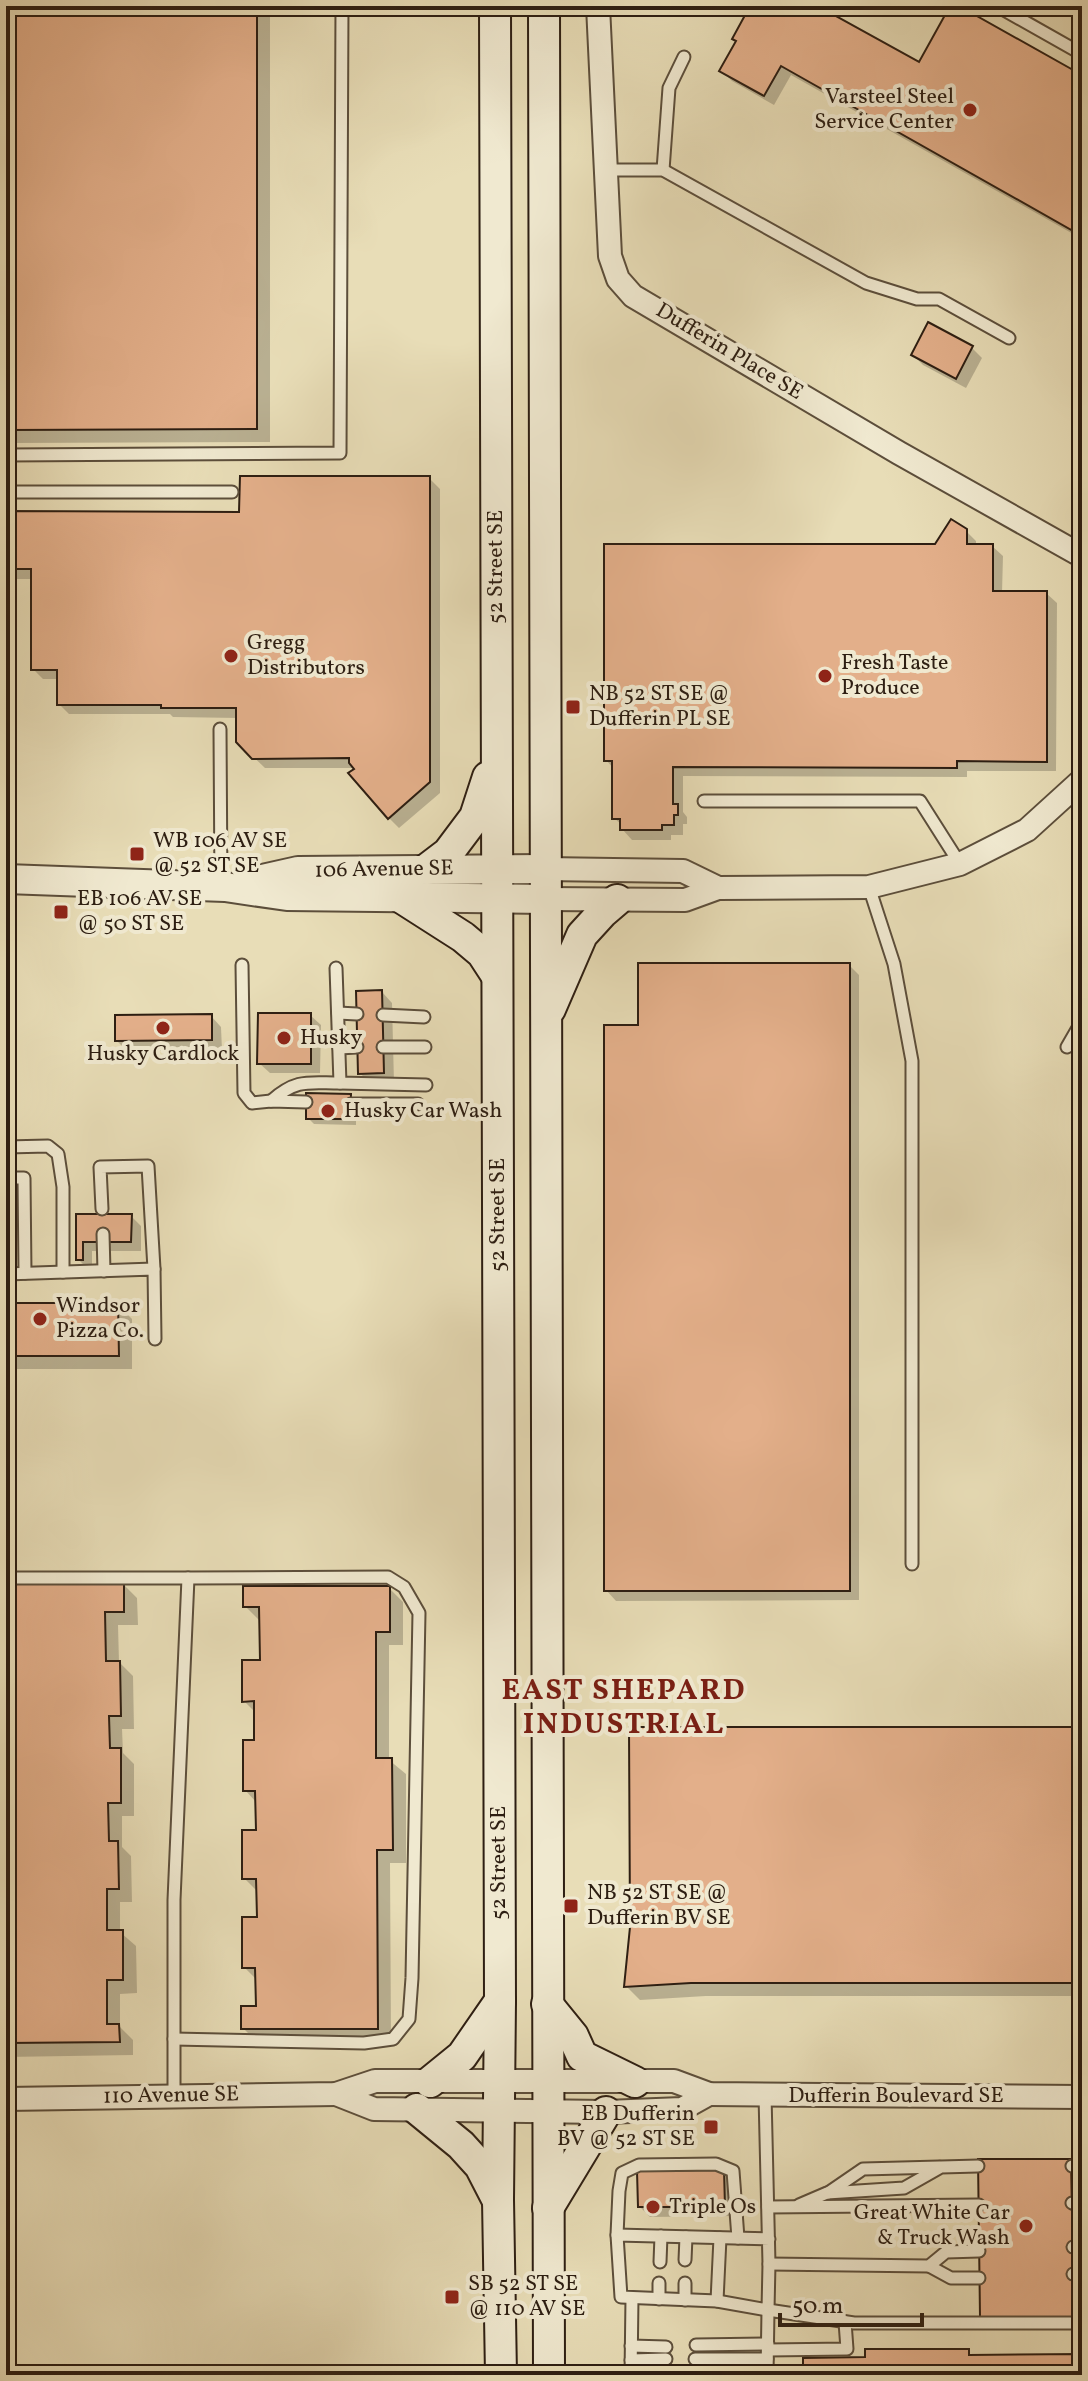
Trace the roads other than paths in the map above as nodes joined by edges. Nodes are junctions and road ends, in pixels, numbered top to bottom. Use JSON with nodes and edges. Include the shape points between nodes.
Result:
{"nodes":[{"id":1,"x":342,"y":6,"type":"edge"},
{"id":2,"x":495,"y":6,"type":"edge"},
{"id":3,"x":544,"y":6,"type":"edge"},
{"id":4,"x":598,"y":6,"type":"edge"},
{"id":5,"x":997,"y":6,"type":"edge"},
{"id":6,"x":1082,"y":54,"type":"edge"},
{"id":7,"x":684,"y":57,"type":"dead end"},
{"id":8,"x":606,"y":170,"type":"junction"},
{"id":9,"x":663,"y":170,"type":"junction"},
{"id":10,"x":1009,"y":338,"type":"dead end"},
{"id":11,"x":6,"y":455,"type":"edge"},
{"id":12,"x":6,"y":492,"type":"edge"},
{"id":13,"x":232,"y":492,"type":"dead end"},
{"id":14,"x":1082,"y":556,"type":"edge"},
{"id":15,"x":220,"y":729,"type":"dead end"},
{"id":16,"x":497,"y":753,"type":"junction"},
{"id":17,"x":1082,"y":780,"type":"edge"},
{"id":18,"x":704,"y":801,"type":"dead end"},
{"id":19,"x":960,"y":864,"type":"junction"},
{"id":20,"x":427,"y":869,"type":"junction"},
{"id":21,"x":6,"y":879,"type":"edge"},
{"id":22,"x":497,"y":884,"type":"junction"},
{"id":23,"x":545,"y":884,"type":"junction"},
{"id":24,"x":223,"y":887,"type":"junction"},
{"id":25,"x":869,"y":887,"type":"junction"},
{"id":26,"x":718,"y":888,"type":"junction"},
{"id":27,"x":402,"y":898,"type":"junction"},
{"id":28,"x":617,"y":900,"type":"junction"},
{"id":29,"x":242,"y":965,"type":"dead end"},
{"id":30,"x":336,"y":968,"type":"dead end"},
{"id":31,"x":497,"y":976,"type":"junction"},
{"id":32,"x":338,"y":1013,"type":"junction"},
{"id":33,"x":357,"y":1014,"type":"dead end"},
{"id":34,"x":383,"y":1015,"type":"dead end"},
{"id":35,"x":424,"y":1017,"type":"dead end"},
{"id":36,"x":546,"y":1018,"type":"junction"},
{"id":37,"x":1082,"y":1021,"type":"edge"},
{"id":38,"x":357,"y":1047,"type":"dead end"},
{"id":39,"x":383,"y":1047,"type":"dead end"},
{"id":40,"x":425,"y":1047,"type":"dead end"},
{"id":41,"x":1067,"y":1047,"type":"dead end"},
{"id":42,"x":339,"y":1048,"type":"junction"},
{"id":43,"x":340,"y":1083,"type":"junction"},
{"id":44,"x":426,"y":1085,"type":"dead end"},
{"id":45,"x":271,"y":1101,"type":"junction"},
{"id":46,"x":306,"y":1102,"type":"dead end"},
{"id":47,"x":351,"y":1104,"type":"dead end"},
{"id":48,"x":418,"y":1104,"type":"dead end"},
{"id":49,"x":6,"y":1147,"type":"edge"},
{"id":50,"x":6,"y":1178,"type":"edge"},
{"id":51,"x":102,"y":1209,"type":"dead end"},
{"id":52,"x":103,"y":1234,"type":"dead end"},
{"id":53,"x":154,"y":1269,"type":"junction"},
{"id":54,"x":104,"y":1271,"type":"junction"},
{"id":55,"x":63,"y":1272,"type":"junction"},
{"id":56,"x":25,"y":1273,"type":"junction"},
{"id":57,"x":6,"y":1274,"type":"edge"},
{"id":58,"x":155,"y":1339,"type":"dead end"},
{"id":59,"x":912,"y":1564,"type":"dead end"},
{"id":60,"x":6,"y":1578,"type":"edge"},
{"id":61,"x":188,"y":1578,"type":"junction"},
{"id":62,"x":500,"y":2001,"type":"junction"},
{"id":63,"x":547,"y":2004,"type":"junction"},
{"id":64,"x":174,"y":2039,"type":"junction"},
{"id":65,"x":430,"y":2082,"type":"junction"},
{"id":66,"x":635,"y":2082,"type":"junction"},
{"id":67,"x":336,"y":2094,"type":"junction"},
{"id":68,"x":709,"y":2094,"type":"junction"},
{"id":69,"x":765,"y":2095,"type":"junction"},
{"id":70,"x":174,"y":2096,"type":"junction"},
{"id":71,"x":499,"y":2097,"type":"junction"},
{"id":72,"x":547,"y":2097,"type":"junction"},
{"id":73,"x":1082,"y":2097,"type":"edge"},
{"id":74,"x":6,"y":2099,"type":"edge"},
{"id":75,"x":417,"y":2109,"type":"junction"},
{"id":76,"x":606,"y":2112,"type":"junction"},
{"id":77,"x":978,"y":2166,"type":"dead end"},
{"id":78,"x":941,"y":2167,"type":"junction"},
{"id":79,"x":827,"y":2193,"type":"junction"},
{"id":80,"x":498,"y":2200,"type":"junction"},
{"id":81,"x":979,"y":2205,"type":"dead end"},
{"id":82,"x":768,"y":2207,"type":"junction"},
{"id":83,"x":795,"y":2207,"type":"junction"},
{"id":84,"x":547,"y":2210,"type":"junction"},
{"id":85,"x":617,"y":2235,"type":"junction"},
{"id":86,"x":661,"y":2236,"type":"junction"},
{"id":87,"x":686,"y":2237,"type":"junction"},
{"id":88,"x":720,"y":2238,"type":"junction"},
{"id":89,"x":738,"y":2238,"type":"junction"},
{"id":90,"x":769,"y":2239,"type":"junction"},
{"id":91,"x":979,"y":2251,"type":"dead end"},
{"id":92,"x":685,"y":2260,"type":"dead end"},
{"id":93,"x":660,"y":2262,"type":"dead end"},
{"id":94,"x":769,"y":2264,"type":"junction"},
{"id":95,"x":929,"y":2266,"type":"junction"},
{"id":96,"x":979,"y":2278,"type":"dead end"},
{"id":97,"x":659,"y":2283,"type":"dead end"},
{"id":98,"x":685,"y":2283,"type":"dead end"},
{"id":99,"x":632,"y":2298,"type":"junction"},
{"id":100,"x":659,"y":2299,"type":"junction"},
{"id":101,"x":685,"y":2300,"type":"junction"},
{"id":102,"x":717,"y":2301,"type":"junction"},
{"id":103,"x":768,"y":2310,"type":"junction"},
{"id":104,"x":845,"y":2322,"type":"junction"},
{"id":105,"x":1082,"y":2323,"type":"edge"},
{"id":106,"x":696,"y":2345,"type":"dead end"},
{"id":107,"x":631,"y":2346,"type":"junction"},
{"id":108,"x":768,"y":2351,"type":"junction"},
{"id":109,"x":695,"y":2359,"type":"dead end"},
{"id":110,"x":631,"y":2360,"type":"junction"},
{"id":111,"x":666,"y":2374,"type":"edge"},
{"id":112,"x":695,"y":2374,"type":"edge"},
{"id":113,"x":768,"y":2374,"type":"edge"},
{"id":114,"x":501,"y":2375,"type":"edge"},
{"id":115,"x":549,"y":2375,"type":"edge"},
{"id":116,"x":631,"y":2375,"type":"edge"}],
"edges":[{"from":1,"to":11,"type":"lane","via":[[340,453]]},
{"from":2,"to":16,"type":"main road","name":"52 Street SE"},
{"from":3,"to":23,"type":"main road"},
{"from":4,"to":8,"type":"street","name":"Dufferin Place SE"},
{"from":5,"to":6,"type":"lane"},
{"from":7,"to":9,"type":"lane","via":[[669,88]]},
{"from":8,"to":9,"type":"lane"},
{"from":8,"to":14,"type":"street","name":"Dufferin Place SE","via":[[610,256],[618,279],[633,296]]},
{"from":9,"to":10,"type":"lane","via":[[866,283],[917,299],[939,299]]},
{"from":12,"to":13,"type":"lane"},
{"from":15,"to":24,"type":"lane"},
{"from":16,"to":20,"type":"main road","via":[[475,817],[448,853]]},
{"from":16,"to":22,"type":"main road","name":"52 Street SE"},
{"from":17,"to":19,"type":"street","via":[[1027,830]]},
{"from":18,"to":19,"type":"lane","via":[[920,801]]},
{"from":19,"to":25,"type":"street"},
{"from":20,"to":22,"type":"street","name":"106 Avenue SE"},
{"from":20,"to":24,"type":"street","name":"106 Avenue SE","via":[[298,871]]},
{"from":21,"to":24,"type":"street","name":"106 Avenue SE"},
{"from":22,"to":23,"type":"street","name":"106 Avenue SE"},
{"from":22,"to":27,"type":"street","name":"106 Avenue SE"},
{"from":22,"to":31,"type":"main road","name":"52 Street SE"},
{"from":23,"to":26,"type":"street","via":[[683,871]]},
{"from":23,"to":28,"type":"street"},
{"from":23,"to":36,"type":"main road"},
{"from":24,"to":27,"type":"street","name":"106 Avenue SE","via":[[287,896]]},
{"from":25,"to":26,"type":"street"},
{"from":25,"to":59,"type":"lane","via":[[894,964],[912,1061]]},
{"from":26,"to":28,"type":"street","via":[[685,900]]},
{"from":27,"to":31,"type":"main road","via":[[463,937]]},
{"from":28,"to":36,"type":"main road","via":[[582,935]]},
{"from":29,"to":45,"type":"lane","via":[[244,1093],[252,1103]]},
{"from":30,"to":32,"type":"lane"},
{"from":31,"to":62,"type":"main road","name":"52 Street SE"},
{"from":32,"to":33,"type":"lane"},
{"from":32,"to":42,"type":"lane"},
{"from":34,"to":35,"type":"lane"},
{"from":36,"to":63,"type":"main road"},
{"from":37,"to":41,"type":"lane"},
{"from":38,"to":42,"type":"lane"},
{"from":39,"to":40,"type":"lane"},
{"from":42,"to":43,"type":"lane"},
{"from":43,"to":44,"type":"lane"},
{"from":43,"to":45,"type":"lane","via":[[299,1083]]},
{"from":45,"to":46,"type":"lane"},
{"from":47,"to":48,"type":"lane"},
{"from":49,"to":55,"type":"lane","via":[[48,1146],[58,1154]]},
{"from":50,"to":56,"type":"lane","via":[[24,1178]]},
{"from":51,"to":53,"type":"lane","via":[[100,1167],[148,1166]]},
{"from":52,"to":54,"type":"lane"},
{"from":53,"to":54,"type":"lane"},
{"from":53,"to":58,"type":"lane"},
{"from":54,"to":55,"type":"lane"},
{"from":55,"to":56,"type":"lane"},
{"from":56,"to":57,"type":"lane"},
{"from":60,"to":61,"type":"lane"},
{"from":61,"to":64,"type":"lane","via":[[174,1900]]},
{"from":61,"to":64,"type":"lane","via":[[388,1577],[404,1587],[419,1613],[412,1978],[409,2019],[393,2039]]},
{"from":62,"to":65,"type":"main road","via":[[462,2056]]},
{"from":62,"to":71,"type":"main road","name":"52 Street SE"},
{"from":63,"to":66,"type":"main road","via":[[582,2056]]},
{"from":63,"to":72,"type":"main road"},
{"from":64,"to":70,"type":"lane"},
{"from":65,"to":67,"type":"street","name":"110 Avenue SE","via":[[375,2081]]},
{"from":65,"to":71,"type":"street","name":"110 Avenue SE"},
{"from":66,"to":68,"type":"street","name":"Dufferin Boulevard SE","via":[[674,2081]]},
{"from":66,"to":72,"type":"street","name":"Dufferin Boulevard SE"},
{"from":67,"to":70,"type":"street","name":"110 Avenue SE"},
{"from":67,"to":75,"type":"street","name":"110 Avenue SE","via":[[374,2109]]},
{"from":68,"to":69,"type":"street","name":"Dufferin Boulevard SE"},
{"from":68,"to":76,"type":"street","name":"Dufferin Boulevard SE","via":[[682,2109]]},
{"from":69,"to":73,"type":"street","name":"Dufferin Boulevard SE"},
{"from":69,"to":82,"type":"lane"},
{"from":70,"to":74,"type":"street","name":"110 Avenue SE"},
{"from":71,"to":72,"type":"street","name":"Dufferin Boulevard SE"},
{"from":71,"to":75,"type":"street","name":"110 Avenue SE"},
{"from":71,"to":80,"type":"main road","name":"52 Street SE"},
{"from":72,"to":76,"type":"street","name":"Dufferin Boulevard SE"},
{"from":72,"to":84,"type":"main road"},
{"from":75,"to":80,"type":"main road","via":[[480,2166]]},
{"from":76,"to":84,"type":"main road"},
{"from":77,"to":78,"type":"lane"},
{"from":78,"to":79,"type":"lane","via":[[904,2188]]},
{"from":78,"to":79,"type":"lane","via":[[863,2169]]},
{"from":79,"to":83,"type":"lane"},
{"from":80,"to":114,"type":"main road","name":"52 Street SE"},
{"from":81,"to":83,"type":"lane"},
{"from":82,"to":83,"type":"lane"},
{"from":82,"to":90,"type":"lane"},
{"from":84,"to":115,"type":"main road"},
{"from":85,"to":86,"type":"lane"},
{"from":85,"to":89,"type":"lane","via":[[622,2173],[639,2165],[716,2164],[733,2171]]},
{"from":85,"to":99,"type":"lane","via":[[621,2297]]},
{"from":86,"to":87,"type":"lane"},
{"from":86,"to":93,"type":"lane"},
{"from":87,"to":88,"type":"lane"},
{"from":87,"to":92,"type":"lane"},
{"from":88,"to":89,"type":"lane"},
{"from":88,"to":102,"type":"lane"},
{"from":89,"to":90,"type":"lane"},
{"from":90,"to":94,"type":"lane"},
{"from":91,"to":95,"type":"lane","via":[[946,2252]]},
{"from":94,"to":95,"type":"lane"},
{"from":94,"to":103,"type":"lane"},
{"from":95,"to":96,"type":"lane","via":[[951,2278]]},
{"from":97,"to":100,"type":"lane"},
{"from":98,"to":101,"type":"lane"},
{"from":99,"to":100,"type":"lane"},
{"from":99,"to":107,"type":"lane"},
{"from":100,"to":101,"type":"lane"},
{"from":101,"to":102,"type":"lane"},
{"from":102,"to":103,"type":"lane"},
{"from":103,"to":104,"type":"lane"},
{"from":103,"to":108,"type":"lane"},
{"from":104,"to":105,"type":"lane"},
{"from":104,"to":108,"type":"lane","via":[[847,2349]]},
{"from":106,"to":108,"type":"lane"},
{"from":107,"to":110,"type":"lane"},
{"from":107,"to":110,"type":"lane","via":[[666,2353]]},
{"from":108,"to":109,"type":"lane"},
{"from":108,"to":113,"type":"lane"},
{"from":110,"to":116,"type":"lane"},
{"from":111,"to":116,"type":"lane"},
{"from":112,"to":113,"type":"lane"}]}
